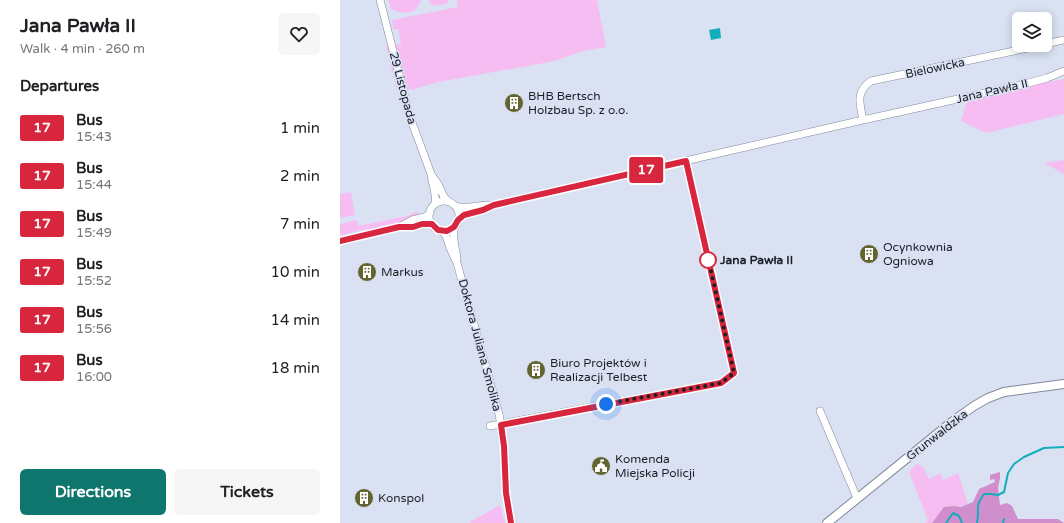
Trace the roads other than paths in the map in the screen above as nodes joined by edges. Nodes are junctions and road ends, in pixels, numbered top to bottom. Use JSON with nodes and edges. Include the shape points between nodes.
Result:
{"nodes":[{"id":1,"x":380,"y":0,"type":"edge"},
{"id":2,"x":1064,"y":40,"type":"edge"},
{"id":3,"x":1052,"y":43,"type":"edge"},
{"id":4,"x":1012,"y":51,"type":"edge"},
{"id":5,"x":1064,"y":71,"type":"edge"},
{"id":6,"x":863,"y":120,"type":"junction"},
{"id":7,"x":686,"y":161,"type":"junction"},
{"id":8,"x":431,"y":174,"type":"junction"},
{"id":9,"x":448,"y":201,"type":"junction"},
{"id":10,"x":435,"y":204,"type":"junction"},
{"id":11,"x":494,"y":205,"type":"junction"},
{"id":12,"x":455,"y":206,"type":"junction"},
{"id":13,"x":430,"y":213,"type":"junction"},
{"id":14,"x":458,"y":220,"type":"junction"},
{"id":15,"x":432,"y":224,"type":"junction"},
{"id":16,"x":399,"y":227,"type":"junction"},
{"id":17,"x":454,"y":227,"type":"junction"},
{"id":18,"x":441,"y":230,"type":"junction"},
{"id":19,"x":340,"y":241,"type":"edge"},
{"id":20,"x":457,"y":263,"type":"junction"},
{"id":21,"x":1064,"y":384,"type":"edge"},
{"id":22,"x":820,"y":410,"type":"dead end"},
{"id":23,"x":501,"y":425,"type":"junction"},
{"id":24,"x":490,"y":426,"type":"dead end"},
{"id":25,"x":857,"y":498,"type":"junction"},
{"id":26,"x":511,"y":523,"type":"edge"},
{"id":27,"x":827,"y":523,"type":"edge"}],
"edges":[{"from":1,"to":8,"type":"street","name":"29 Listopada","via":[[410,117]]},
{"from":2,"to":3,"type":"street"},
{"from":4,"to":6,"type":"street","name":"Bielowicka","via":[[871,82],[863,88],[860,95]]},
{"from":5,"to":6,"type":"street","name":"Jana Pawła II","via":[[1021,85]]},
{"from":6,"to":7,"type":"street","name":"Jana Pawła II"},
{"from":7,"to":11,"type":"street","name":"Jana Pawła II"},
{"from":7,"to":23,"type":"street","via":[[734,373],[721,383]]},
{"from":8,"to":9,"type":"street","name":"29 Listopada"},
{"from":8,"to":10,"type":"street","name":"29 Listopada","via":[[436,196]]},
{"from":9,"to":10,"type":"street"},
{"from":9,"to":12,"type":"street"},
{"from":10,"to":13,"type":"street"},
{"from":11,"to":12,"type":"street","name":"Jana Pawła II","via":[[484,204],[465,208]]},
{"from":11,"to":14,"type":"street","name":"Jana Pawła II","via":[[464,215]]},
{"from":12,"to":14,"type":"street","via":[[459,214]]},
{"from":13,"to":15,"type":"street"},
{"from":13,"to":16,"type":"street"},
{"from":14,"to":17,"type":"street"},
{"from":15,"to":16,"type":"street"},
{"from":15,"to":18,"type":"street"},
{"from":16,"to":19,"type":"street"},
{"from":17,"to":18,"type":"street","via":[[447,231]]},
{"from":17,"to":20,"type":"street","name":"Doktora Juliana Smolika"},
{"from":18,"to":20,"type":"street","name":"Doktora Juliana Smolika"},
{"from":20,"to":23,"type":"street","name":"Doktora Juliana Smolika"},
{"from":21,"to":25,"type":"street","name":"Grunwaldzka","via":[[1004,392],[988,398],[953,421]]},
{"from":22,"to":25,"type":"street"},
{"from":23,"to":24,"type":"street"},
{"from":23,"to":26,"type":"street","name":"Doktora Juliana Smolika"},
{"from":25,"to":27,"type":"street","name":"Grunwaldzka"}]}
